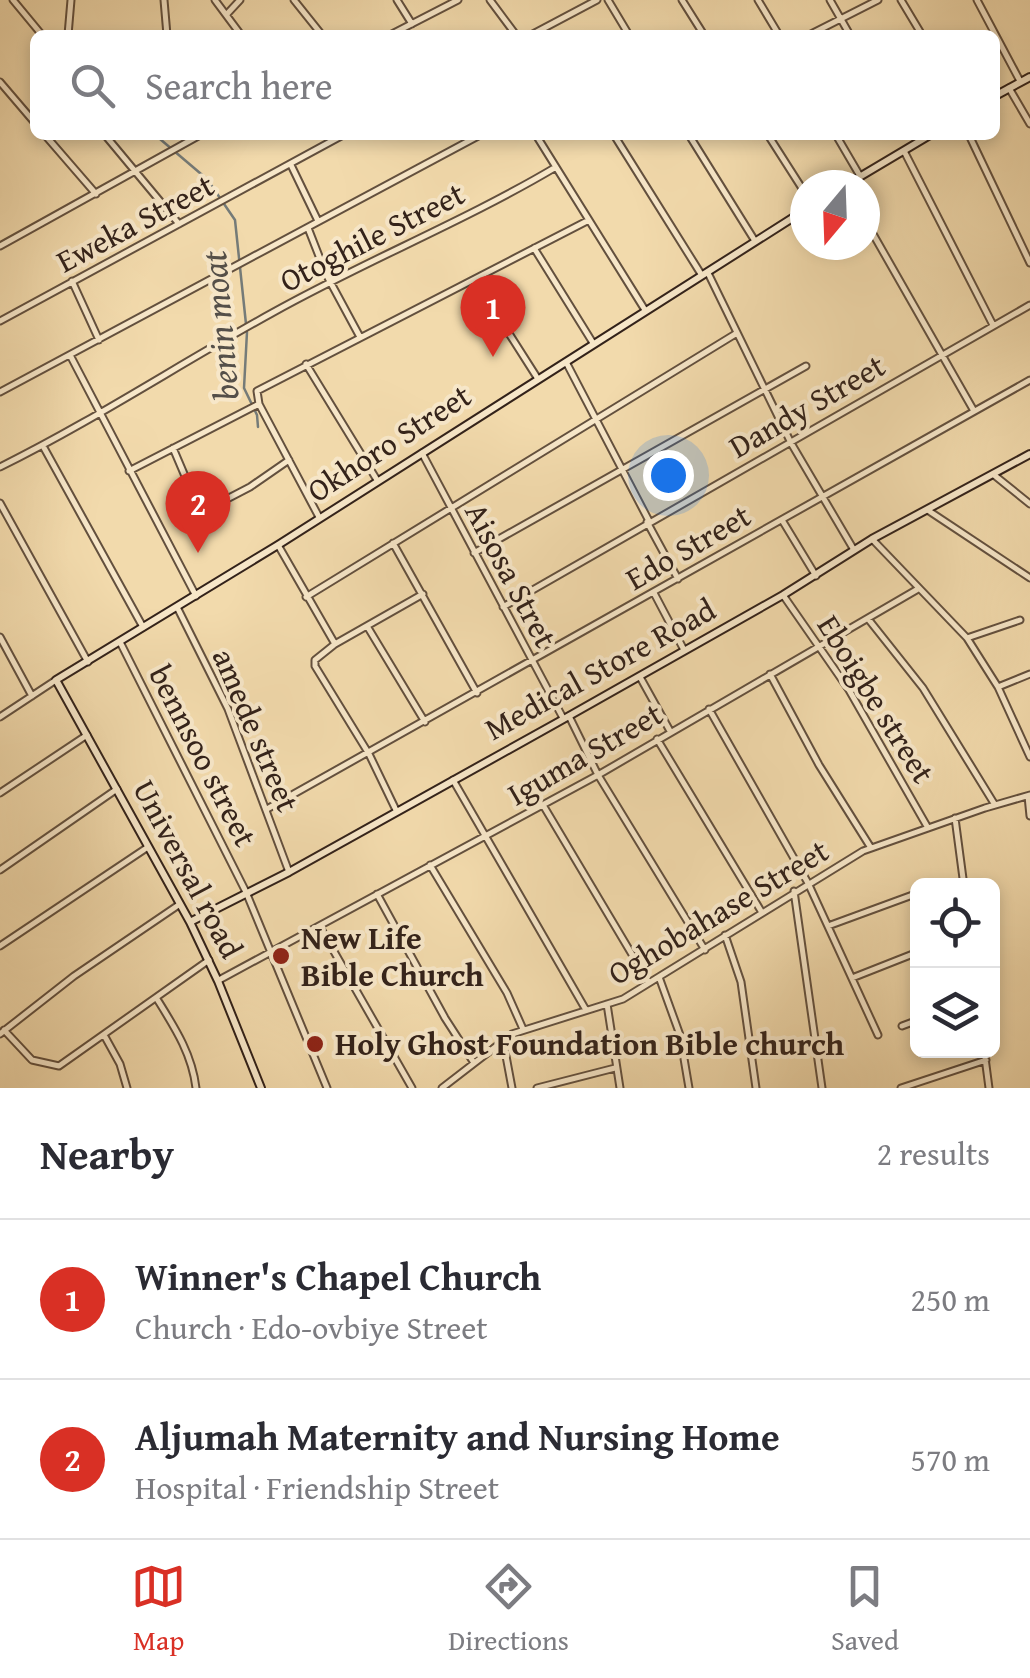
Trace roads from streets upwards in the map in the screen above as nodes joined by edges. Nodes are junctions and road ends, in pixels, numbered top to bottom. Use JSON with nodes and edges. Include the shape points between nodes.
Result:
{"nodes":[{"id":1,"x":13,"y":0,"type":"edge"},
{"id":2,"x":71,"y":0,"type":"edge"},
{"id":3,"x":164,"y":0,"type":"edge"},
{"id":4,"x":215,"y":0,"type":"edge"},
{"id":5,"x":240,"y":0,"type":"edge"},
{"id":6,"x":294,"y":0,"type":"edge"},
{"id":7,"x":398,"y":0,"type":"edge"},
{"id":8,"x":458,"y":0,"type":"edge"},
{"id":9,"x":490,"y":0,"type":"edge"},
{"id":10,"x":597,"y":0,"type":"edge"},
{"id":11,"x":608,"y":0,"type":"edge"},
{"id":12,"x":682,"y":0,"type":"edge"},
{"id":13,"x":758,"y":0,"type":"edge"},
{"id":14,"x":830,"y":0,"type":"edge"},
{"id":15,"x":878,"y":0,"type":"edge"},
{"id":16,"x":900,"y":0,"type":"edge"},
{"id":17,"x":978,"y":0,"type":"edge"},
{"id":18,"x":227,"y":14,"type":"junction"},
{"id":19,"x":840,"y":19,"type":"junction"},
{"id":20,"x":412,"y":24,"type":"junction"},
{"id":21,"x":547,"y":27,"type":"junction"},
{"id":22,"x":38,"y":30,"type":"edge"},
{"id":23,"x":68,"y":30,"type":"edge"},
{"id":24,"x":166,"y":30,"type":"edge"},
{"id":25,"x":238,"y":30,"type":"edge"},
{"id":26,"x":318,"y":30,"type":"edge"},
{"id":27,"x":404,"y":30,"type":"edge"},
{"id":28,"x":512,"y":30,"type":"edge"},
{"id":29,"x":541,"y":30,"type":"edge"},
{"id":30,"x":549,"y":30,"type":"edge"},
{"id":31,"x":626,"y":30,"type":"edge"},
{"id":32,"x":701,"y":30,"type":"edge"},
{"id":33,"x":776,"y":30,"type":"edge"},
{"id":34,"x":819,"y":30,"type":"edge"},
{"id":35,"x":847,"y":30,"type":"edge"},
{"id":36,"x":919,"y":30,"type":"edge"},
{"id":37,"x":994,"y":30,"type":"edge"},
{"id":38,"x":1000,"y":42,"type":"edge"},
{"id":39,"x":1030,"y":76,"type":"edge"},
{"id":40,"x":0,"y":82,"type":"edge"},
{"id":41,"x":1021,"y":82,"type":"junction"},
{"id":42,"x":1009,"y":88,"type":"junction"},
{"id":43,"x":1000,"y":93,"type":"edge"},
{"id":44,"x":30,"y":117,"type":"edge"},
{"id":45,"x":1030,"y":124,"type":"edge"},
{"id":46,"x":49,"y":140,"type":"edge"},
{"id":47,"x":109,"y":140,"type":"edge"},
{"id":48,"x":191,"y":140,"type":"edge"},
{"id":49,"x":335,"y":140,"type":"edge"},
{"id":50,"x":471,"y":140,"type":"edge"},
{"id":51,"x":539,"y":140,"type":"edge"},
{"id":52,"x":617,"y":140,"type":"edge"},
{"id":53,"x":692,"y":140,"type":"edge"},
{"id":54,"x":771,"y":140,"type":"edge"},
{"id":55,"x":839,"y":140,"type":"edge"},
{"id":56,"x":914,"y":140,"type":"edge"},
{"id":57,"x":971,"y":140,"type":"edge"},
{"id":58,"x":904,"y":151,"type":"junction"},
{"id":59,"x":291,"y":166,"type":"junction"},
{"id":60,"x":556,"y":167,"type":"junction"},
{"id":61,"x":134,"y":170,"type":"junction"},
{"id":62,"x":790,"y":170,"type":"edge"},
{"id":63,"x":856,"y":170,"type":"edge"},
{"id":64,"x":871,"y":170,"type":"edge"},
{"id":65,"x":96,"y":194,"type":"junction"},
{"id":66,"x":790,"y":219,"type":"edge"},
{"id":67,"x":589,"y":220,"type":"junction"},
{"id":68,"x":318,"y":222,"type":"junction"},
{"id":69,"x":179,"y":224,"type":"junction"},
{"id":70,"x":308,"y":228,"type":"junction"},
{"id":71,"x":755,"y":241,"type":"junction"},
{"id":72,"x":0,"y":246,"type":"edge"},
{"id":73,"x":880,"y":247,"type":"edge"},
{"id":74,"x":534,"y":248,"type":"junction"},
{"id":75,"x":1030,"y":262,"type":"edge"},
{"id":76,"x":704,"y":272,"type":"junction"},
{"id":77,"x":475,"y":279,"type":"junction"},
{"id":78,"x":72,"y":281,"type":"junction"},
{"id":79,"x":332,"y":284,"type":"junction"},
{"id":80,"x":1030,"y":305,"type":"edge"},
{"id":81,"x":646,"y":310,"type":"junction"},
{"id":82,"x":0,"y":321,"type":"edge"},
{"id":83,"x":992,"y":326,"type":"junction"},
{"id":84,"x":736,"y":332,"type":"junction"},
{"id":85,"x":360,"y":337,"type":"junction"},
{"id":86,"x":99,"y":340,"type":"junction"},
{"id":87,"x":593,"y":343,"type":"junction"},
{"id":88,"x":70,"y":355,"type":"junction"},
{"id":89,"x":940,"y":356,"type":"junction"},
{"id":90,"x":566,"y":362,"type":"junction"},
{"id":91,"x":306,"y":364,"type":"junction"},
{"id":92,"x":806,"y":366,"type":"dead end"},
{"id":93,"x":538,"y":378,"type":"junction"},
{"id":94,"x":1030,"y":380,"type":"edge"},
{"id":95,"x":766,"y":388,"type":"junction"},
{"id":96,"x":0,"y":392,"type":"edge"},
{"id":97,"x":259,"y":404,"type":"junction"},
{"id":98,"x":98,"y":412,"type":"junction"},
{"id":99,"x":974,"y":412,"type":"junction"},
{"id":100,"x":595,"y":419,"type":"junction"},
{"id":101,"x":791,"y":443,"type":"junction"},
{"id":102,"x":43,"y":446,"type":"junction"},
{"id":103,"x":173,"y":448,"type":"junction"},
{"id":104,"x":422,"y":453,"type":"junction"},
{"id":105,"x":1030,"y":454,"type":"edge"},
{"id":106,"x":290,"y":460,"type":"junction"},
{"id":107,"x":0,"y":466,"type":"edge"},
{"id":108,"x":129,"y":471,"type":"junction"},
{"id":109,"x":622,"y":471,"type":"junction"},
{"id":110,"x":994,"y":475,"type":"junction"},
{"id":111,"x":377,"y":480,"type":"junction"},
{"id":112,"x":193,"y":495,"type":"dead end"},
{"id":113,"x":823,"y":497,"type":"junction"},
{"id":114,"x":224,"y":500,"type":"dead end"},
{"id":115,"x":0,"y":503,"type":"edge"},
{"id":116,"x":1030,"y":504,"type":"edge"},
{"id":117,"x":450,"y":506,"type":"junction"},
{"id":118,"x":929,"y":510,"type":"junction"},
{"id":119,"x":319,"y":517,"type":"junction"},
{"id":120,"x":782,"y":520,"type":"junction"},
{"id":121,"x":648,"y":522,"type":"junction"},
{"id":122,"x":872,"y":540,"type":"junction"},
{"id":123,"x":392,"y":543,"type":"junction"},
{"id":124,"x":278,"y":545,"type":"junction"},
{"id":125,"x":855,"y":552,"type":"junction"},
{"id":126,"x":474,"y":553,"type":"junction"},
{"id":127,"x":816,"y":576,"type":"junction"},
{"id":128,"x":1030,"y":578,"type":"edge"},
{"id":129,"x":678,"y":579,"type":"junction"},
{"id":130,"x":918,"y":589,"type":"junction"},
{"id":131,"x":654,"y":593,"type":"junction"},
{"id":132,"x":423,"y":594,"type":"junction"},
{"id":133,"x":783,"y":595,"type":"junction"},
{"id":134,"x":196,"y":596,"type":"junction"},
{"id":135,"x":306,"y":597,"type":"junction"},
{"id":136,"x":177,"y":607,"type":"junction"},
{"id":137,"x":503,"y":608,"type":"junction"},
{"id":138,"x":869,"y":620,"type":"junction"},
{"id":139,"x":1020,"y":620,"type":"dead end"},
{"id":140,"x":367,"y":626,"type":"junction"},
{"id":141,"x":142,"y":627,"type":"junction"},
{"id":142,"x":0,"y":637,"type":"edge"},
{"id":143,"x":967,"y":638,"type":"junction"},
{"id":144,"x":120,"y":641,"type":"junction"},
{"id":145,"x":336,"y":644,"type":"junction"},
{"id":146,"x":819,"y":646,"type":"junction"},
{"id":147,"x":684,"y":650,"type":"junction"},
{"id":148,"x":88,"y":662,"type":"junction"},
{"id":149,"x":531,"y":662,"type":"junction"},
{"id":150,"x":770,"y":674,"type":"junction"},
{"id":151,"x":1030,"y":674,"type":"edge"},
{"id":152,"x":639,"y":676,"type":"junction"},
{"id":153,"x":56,"y":680,"type":"junction"},
{"id":154,"x":998,"y":688,"type":"junction"},
{"id":155,"x":477,"y":693,"type":"junction"},
{"id":156,"x":32,"y":696,"type":"junction"},
{"id":157,"x":710,"y":709,"type":"junction"},
{"id":158,"x":0,"y":717,"type":"edge"},
{"id":159,"x":566,"y":717,"type":"junction"},
{"id":160,"x":425,"y":722,"type":"junction"},
{"id":161,"x":670,"y":731,"type":"junction"},
{"id":162,"x":87,"y":735,"type":"junction"},
{"id":163,"x":657,"y":738,"type":"junction"},
{"id":164,"x":369,"y":754,"type":"junction"},
{"id":165,"x":1030,"y":757,"type":"edge"},
{"id":166,"x":598,"y":775,"type":"junction"},
{"id":167,"x":453,"y":780,"type":"junction"},
{"id":168,"x":117,"y":789,"type":"junction"},
{"id":169,"x":0,"y":793,"type":"edge"},
{"id":170,"x":1029,"y":796,"type":"edge"},
{"id":171,"x":543,"y":805,"type":"junction"},
{"id":172,"x":995,"y":805,"type":"junction"},
{"id":173,"x":267,"y":809,"type":"junction"},
{"id":174,"x":396,"y":810,"type":"junction"},
{"id":175,"x":1030,"y":816,"type":"edge"},
{"id":176,"x":956,"y":818,"type":"junction"},
{"id":177,"x":928,"y":828,"type":"junction"},
{"id":178,"x":486,"y":834,"type":"junction"},
{"id":179,"x":148,"y":847,"type":"junction"},
{"id":180,"x":871,"y":848,"type":"junction"},
{"id":181,"x":430,"y":865,"type":"junction"},
{"id":182,"x":0,"y":870,"type":"edge"},
{"id":183,"x":289,"y":872,"type":"junction"},
{"id":184,"x":963,"y":878,"type":"edge"},
{"id":185,"x":808,"y":883,"type":"junction"},
{"id":186,"x":794,"y":891,"type":"junction"},
{"id":187,"x":246,"y":892,"type":"junction"},
{"id":188,"x":377,"y":894,"type":"junction"},
{"id":189,"x":910,"y":897,"type":"edge"},
{"id":190,"x":180,"y":904,"type":"junction"},
{"id":191,"x":762,"y":912,"type":"junction"},
{"id":192,"x":190,"y":922,"type":"junction"},
{"id":193,"x":320,"y":926,"type":"junction"},
{"id":194,"x":828,"y":926,"type":"junction"},
{"id":195,"x":725,"y":934,"type":"junction"},
{"id":196,"x":0,"y":946,"type":"edge"},
{"id":197,"x":705,"y":950,"type":"junction"},
{"id":198,"x":270,"y":952,"type":"junction"},
{"id":199,"x":910,"y":955,"type":"edge"},
{"id":200,"x":208,"y":960,"type":"junction"},
{"id":201,"x":659,"y":977,"type":"junction"},
{"id":202,"x":852,"y":978,"type":"junction"},
{"id":203,"x":218,"y":980,"type":"junction"},
{"id":204,"x":649,"y":982,"type":"junction"},
{"id":205,"x":157,"y":999,"type":"junction"},
{"id":206,"x":607,"y":1004,"type":"junction"},
{"id":207,"x":586,"y":1010,"type":"junction"},
{"id":208,"x":910,"y":1023,"type":"edge"},
{"id":209,"x":902,"y":1026,"type":"dead end"},
{"id":210,"x":523,"y":1029,"type":"junction"},
{"id":211,"x":2,"y":1032,"type":"edge"},
{"id":212,"x":104,"y":1035,"type":"junction"},
{"id":213,"x":878,"y":1035,"type":"dead end"},
{"id":214,"x":503,"y":1040,"type":"junction"},
{"id":215,"x":986,"y":1060,"type":"joint"},
{"id":216,"x":474,"y":1064,"type":"junction"},
{"id":217,"x":615,"y":1068,"type":"junction"},
{"id":218,"x":446,"y":1087,"type":"edge"},
{"id":219,"x":127,"y":1088,"type":"edge"},
{"id":220,"x":196,"y":1088,"type":"edge"},
{"id":221,"x":261,"y":1088,"type":"edge"},
{"id":222,"x":328,"y":1088,"type":"edge"},
{"id":223,"x":412,"y":1088,"type":"edge"},
{"id":224,"x":512,"y":1088,"type":"edge"},
{"id":225,"x":537,"y":1088,"type":"edge"},
{"id":226,"x":620,"y":1088,"type":"edge"},
{"id":227,"x":688,"y":1088,"type":"edge"},
{"id":228,"x":756,"y":1088,"type":"edge"},
{"id":229,"x":822,"y":1088,"type":"edge"},
{"id":230,"x":901,"y":1088,"type":"edge"},
{"id":231,"x":989,"y":1088,"type":"edge"}],
"edges":[{"from":1,"to":22,"type":"street"},
{"from":2,"to":23,"type":"street"},
{"from":3,"to":24,"type":"street"},
{"from":4,"to":18,"type":"street"},
{"from":5,"to":18,"type":"street"},
{"from":6,"to":26,"type":"street"},
{"from":7,"to":20,"type":"street"},
{"from":8,"to":20,"type":"street"},
{"from":9,"to":28,"type":"street"},
{"from":10,"to":21,"type":"street"},
{"from":11,"to":31,"type":"street"},
{"from":12,"to":32,"type":"street"},
{"from":13,"to":33,"type":"street"},
{"from":14,"to":19,"type":"street"},
{"from":15,"to":19,"type":"street"},
{"from":16,"to":36,"type":"street"},
{"from":17,"to":37,"type":"street"},
{"from":18,"to":25,"type":"street"},
{"from":19,"to":34,"type":"street"},
{"from":19,"to":35,"type":"street"},
{"from":20,"to":27,"type":"street"},
{"from":21,"to":29,"type":"street"},
{"from":21,"to":30,"type":"street"},
{"from":38,"to":41,"type":"street"},
{"from":39,"to":41,"type":"street"},
{"from":40,"to":44,"type":"street"},
{"from":41,"to":42,"type":"street"},
{"from":42,"to":43,"type":"street"},
{"from":42,"to":45,"type":"street"},
{"from":46,"to":65,"type":"street"},
{"from":47,"to":61,"type":"street"},
{"from":48,"to":61,"type":"street"},
{"from":49,"to":59,"type":"street","name":"Eweka Street"},
{"from":50,"to":68,"type":"street"},
{"from":51,"to":60,"type":"street"},
{"from":52,"to":76,"type":"street"},
{"from":53,"to":71,"type":"street"},
{"from":54,"to":62,"type":"street"},
{"from":55,"to":63,"type":"street"},
{"from":56,"to":58,"type":"street"},
{"from":57,"to":75,"type":"street"},
{"from":58,"to":64,"type":"street"},
{"from":58,"to":83,"type":"street"},
{"from":59,"to":68,"type":"street"},
{"from":59,"to":69,"type":"street","name":"Eweka Street"},
{"from":60,"to":67,"type":"street"},
{"from":60,"to":79,"type":"street","name":"Otoghile Street"},
{"from":61,"to":65,"type":"street"},
{"from":61,"to":69,"type":"street"},
{"from":65,"to":72,"type":"street"},
{"from":66,"to":71,"type":"street","name":"Okhoro Street"},
{"from":67,"to":74,"type":"street"},
{"from":67,"to":81,"type":"street"},
{"from":68,"to":70,"type":"street"},
{"from":69,"to":78,"type":"street","name":"Eweka Street"},
{"from":70,"to":79,"type":"street"},
{"from":70,"to":86,"type":"street"},
{"from":71,"to":76,"type":"street","name":"Okhoro Street"},
{"from":73,"to":89,"type":"street"},
{"from":74,"to":77,"type":"street"},
{"from":74,"to":87,"type":"street"},
{"from":76,"to":81,"type":"street","name":"Okhoro Street"},
{"from":76,"to":84,"type":"street"},
{"from":77,"to":85,"type":"street"},
{"from":77,"to":93,"type":"street"},
{"from":78,"to":82,"type":"street","name":"Eweka Street"},
{"from":78,"to":86,"type":"street"},
{"from":79,"to":85,"type":"street"},
{"from":79,"to":98,"type":"street","name":"Otoghile Street"},
{"from":80,"to":83,"type":"street","name":"Dandy Street"},
{"from":81,"to":87,"type":"street","name":"Okhoro Street"},
{"from":83,"to":89,"type":"street","name":"Dandy Street"},
{"from":84,"to":95,"type":"street"},
{"from":84,"to":100,"type":"street"},
{"from":85,"to":91,"type":"street"},
{"from":86,"to":88,"type":"street"},
{"from":87,"to":90,"type":"street","name":"Okhoro Street"},
{"from":88,"to":96,"type":"street"},
{"from":88,"to":98,"type":"street"},
{"from":89,"to":99,"type":"street"},
{"from":89,"to":101,"type":"street","name":"Dandy Street"},
{"from":90,"to":93,"type":"street","name":"Okhoro Street"},
{"from":90,"to":100,"type":"street"},
{"from":91,"to":97,"type":"street","via":[[257,391]]},
{"from":91,"to":111,"type":"street"},
{"from":92,"to":95,"type":"street"},
{"from":93,"to":104,"type":"street","name":"Okhoro Street"},
{"from":94,"to":99,"type":"street","name":"Edo Street"},
{"from":95,"to":101,"type":"street"},
{"from":95,"to":109,"type":"street"},
{"from":97,"to":103,"type":"street"},
{"from":97,"to":106,"type":"street"},
{"from":98,"to":102,"type":"street","name":"Otoghile Street"},
{"from":98,"to":108,"type":"street"},
{"from":99,"to":113,"type":"street","name":"Edo Street"},
{"from":100,"to":109,"type":"street"},
{"from":100,"to":117,"type":"street"},
{"from":101,"to":113,"type":"street"},
{"from":101,"to":121,"type":"street","name":"Dandy Street"},
{"from":102,"to":107,"type":"street","name":"Otoghile Street"},
{"from":102,"to":141,"type":"street"},
{"from":103,"to":108,"type":"street"},
{"from":103,"to":112,"type":"street"},
{"from":104,"to":111,"type":"street","name":"Okhoro Street"},
{"from":104,"to":117,"type":"street","name":"Aisosa Stret"},
{"from":105,"to":110,"type":"street","name":"Medical Store Road"},
{"from":106,"to":114,"type":"street"},
{"from":106,"to":119,"type":"street"},
{"from":108,"to":134,"type":"street"},
{"from":109,"to":121,"type":"street"},
{"from":109,"to":126,"type":"street"},
{"from":110,"to":116,"type":"street"},
{"from":110,"to":118,"type":"street","name":"Medical Store Road"},
{"from":111,"to":119,"type":"street","name":"Okhoro Street"},
{"from":113,"to":120,"type":"street","name":"Edo Street"},
{"from":113,"to":125,"type":"street"},
{"from":115,"to":148,"type":"street"},
{"from":117,"to":123,"type":"street"},
{"from":117,"to":126,"type":"street","name":"Aisosa Stret"},
{"from":118,"to":122,"type":"street","name":"Medical Store Road"},
{"from":118,"to":128,"type":"street"},
{"from":119,"to":124,"type":"street","name":"Okhoro Street"},
{"from":120,"to":127,"type":"street"},
{"from":120,"to":129,"type":"street","name":"Edo Street"},
{"from":121,"to":129,"type":"street"},
{"from":121,"to":137,"type":"street","name":"Dandy Street"},
{"from":122,"to":125,"type":"street","name":"Medical Store Road"},
{"from":122,"to":130,"type":"street"},
{"from":123,"to":132,"type":"street"},
{"from":123,"to":135,"type":"street"},
{"from":124,"to":134,"type":"street","name":"Okhoro Street"},
{"from":124,"to":135,"type":"street"},
{"from":125,"to":127,"type":"street","name":"Medical Store Road"},
{"from":126,"to":137,"type":"street","name":"Aisosa Stret"},
{"from":127,"to":133,"type":"street","name":"Medical Store Road"},
{"from":129,"to":131,"type":"street","name":"Edo Street"},
{"from":130,"to":138,"type":"street","name":"Iguma Street"},
{"from":130,"to":143,"type":"street"},
{"from":131,"to":147,"type":"street"},
{"from":131,"to":149,"type":"street","name":"Edo Street"},
{"from":132,"to":140,"type":"street"},
{"from":132,"to":155,"type":"street"},
{"from":133,"to":146,"type":"street","name":"Eboigbe street"},
{"from":133,"to":147,"type":"street","name":"Medical Store Road"},
{"from":134,"to":136,"type":"street","name":"Okhoro Street"},
{"from":135,"to":145,"type":"street"},
{"from":136,"to":141,"type":"street","name":"Okhoro Street"},
{"from":136,"to":173,"type":"street","name":"amede street","via":[[228,709]]},
{"from":137,"to":149,"type":"street","name":"Aisosa Stret"},
{"from":138,"to":146,"type":"street","name":"Iguma Street"},
{"from":138,"to":172,"type":"street","via":[[923,688]]},
{"from":139,"to":143,"type":"street"},
{"from":140,"to":145,"type":"street"},
{"from":140,"to":160,"type":"street"},
{"from":141,"to":144,"type":"street","name":"Okhoro Street"},
{"from":142,"to":156,"type":"street"},
{"from":143,"to":154,"type":"street"},
{"from":144,"to":148,"type":"street","name":"Okhoro Street"},
{"from":144,"to":187,"type":"street","name":"bennsoo street"},
{"from":145,"to":164,"type":"street","via":[[318,654],[315,666]]},
{"from":146,"to":150,"type":"street","name":"Iguma Street"},
{"from":146,"to":177,"type":"street","name":"Eboigbe street"},
{"from":147,"to":152,"type":"street","name":"Medical Store Road"},
{"from":148,"to":153,"type":"street","name":"Okhoro Street"},
{"from":149,"to":155,"type":"street","name":"Edo Street"},
{"from":149,"to":159,"type":"street","name":"Aisosa Stret"},
{"from":150,"to":157,"type":"street","name":"Iguma Street"},
{"from":150,"to":180,"type":"street"},
{"from":151,"to":154,"type":"street"},
{"from":152,"to":159,"type":"street","name":"Medical Store Road"},
{"from":152,"to":161,"type":"street"},
{"from":153,"to":156,"type":"street","name":"Okhoro Street"},
{"from":153,"to":162,"type":"street","name":"Universal road"},
{"from":154,"to":165,"type":"street"},
{"from":155,"to":160,"type":"street","name":"Edo Street"},
{"from":156,"to":158,"type":"street","name":"Okhoro Street"},
{"from":157,"to":161,"type":"street","name":"Iguma Street"},
{"from":157,"to":185,"type":"street"},
{"from":159,"to":166,"type":"street","name":"Aisosa Stret"},
{"from":159,"to":167,"type":"street","name":"Medical Store Road"},
{"from":160,"to":164,"type":"street","name":"Edo Street"},
{"from":161,"to":163,"type":"street","name":"Iguma Street"},
{"from":162,"to":168,"type":"street","name":"Universal road"},
{"from":162,"to":169,"type":"street"},
{"from":163,"to":166,"type":"street","name":"Iguma Street"},
{"from":163,"to":191,"type":"street"},
{"from":164,"to":173,"type":"street","name":"Edo Street"},
{"from":164,"to":174,"type":"street"},
{"from":166,"to":171,"type":"street","name":"Iguma Street"},
{"from":166,"to":197,"type":"street","name":"Aisosa Stret"},
{"from":167,"to":174,"type":"street","name":"Medical Store Road"},
{"from":167,"to":178,"type":"street"},
{"from":168,"to":179,"type":"street","name":"Universal road"},
{"from":168,"to":182,"type":"street"},
{"from":170,"to":172,"type":"street","name":"Oghobahase Street"},
{"from":170,"to":175,"type":"street"},
{"from":171,"to":178,"type":"street","name":"Iguma Street"},
{"from":171,"to":204,"type":"street"},
{"from":172,"to":176,"type":"street","name":"Oghobahase Street"},
{"from":173,"to":183,"type":"street","name":"amede street"},
{"from":174,"to":183,"type":"street","name":"Medical Store Road"},
{"from":176,"to":177,"type":"street","name":"Oghobahase Street"},
{"from":176,"to":184,"type":"street"},
{"from":177,"to":180,"type":"street","name":"Oghobahase Street"},
{"from":178,"to":181,"type":"street","name":"Iguma Street"},
{"from":178,"to":207,"type":"street"},
{"from":179,"to":190,"type":"street","name":"Universal road"},
{"from":179,"to":196,"type":"street"},
{"from":180,"to":185,"type":"street","name":"Oghobahase Street"},
{"from":181,"to":188,"type":"street","name":"Iguma Street"},
{"from":181,"to":210,"type":"street"},
{"from":183,"to":187,"type":"street","name":"Medical Store Road"},
{"from":185,"to":186,"type":"street","name":"Oghobahase Street"},
{"from":185,"to":194,"type":"street"},
{"from":186,"to":191,"type":"street","name":"Oghobahase Street"},
{"from":186,"to":229,"type":"street"},
{"from":187,"to":192,"type":"street","name":"Medical Store Road"},
{"from":187,"to":198,"type":"street","name":"bennsoo street"},
{"from":188,"to":193,"type":"street","name":"Iguma Street"},
{"from":188,"to":216,"type":"street"},
{"from":189,"to":194,"type":"street"},
{"from":190,"to":192,"type":"street","name":"Universal road"},
{"from":190,"to":211,"type":"street"},
{"from":191,"to":195,"type":"street","name":"Oghobahase Street"},
{"from":192,"to":200,"type":"street","name":"Universal road"},
{"from":193,"to":198,"type":"street","name":"Iguma Street"},
{"from":193,"to":223,"type":"street"},
{"from":194,"to":202,"type":"street"},
{"from":195,"to":197,"type":"street","name":"Oghobahase Street"},
{"from":195,"to":228,"type":"street","via":[[741,982]]},
{"from":197,"to":201,"type":"street","name":"Oghobahase Street"},
{"from":198,"to":203,"type":"street","name":"Iguma Street"},
{"from":198,"to":222,"type":"street","name":"bennsoo street"},
{"from":199,"to":202,"type":"street"},
{"from":200,"to":203,"type":"street","name":"Universal road"},
{"from":200,"to":205,"type":"street"},
{"from":201,"to":204,"type":"street","name":"Oghobahase Street"},
{"from":201,"to":227,"type":"street","via":[[680,1035]]},
{"from":202,"to":213,"type":"street"},
{"from":203,"to":221,"type":"street","name":"Universal road"},
{"from":204,"to":206,"type":"street","name":"Oghobahase Street"},
{"from":205,"to":212,"type":"street"},
{"from":205,"to":220,"type":"street","via":[[182,1040]]},
{"from":206,"to":207,"type":"street","name":"Oghobahase Street"},
{"from":206,"to":217,"type":"street"},
{"from":207,"to":210,"type":"street","name":"Oghobahase Street"},
{"from":208,"to":209,"type":"street"},
{"from":210,"to":214,"type":"street","name":"Oghobahase Street"},
{"from":211,"to":212,"type":"street","via":[[32,1060],[59,1066]]},
{"from":212,"to":219,"type":"street"},
{"from":214,"to":216,"type":"street","name":"Oghobahase Street"},
{"from":214,"to":224,"type":"street"},
{"from":215,"to":230,"type":"street"},
{"from":215,"to":231,"type":"street"},
{"from":216,"to":218,"type":"street","name":"Oghobahase Street"},
{"from":217,"to":225,"type":"street"},
{"from":217,"to":226,"type":"street"}]}
